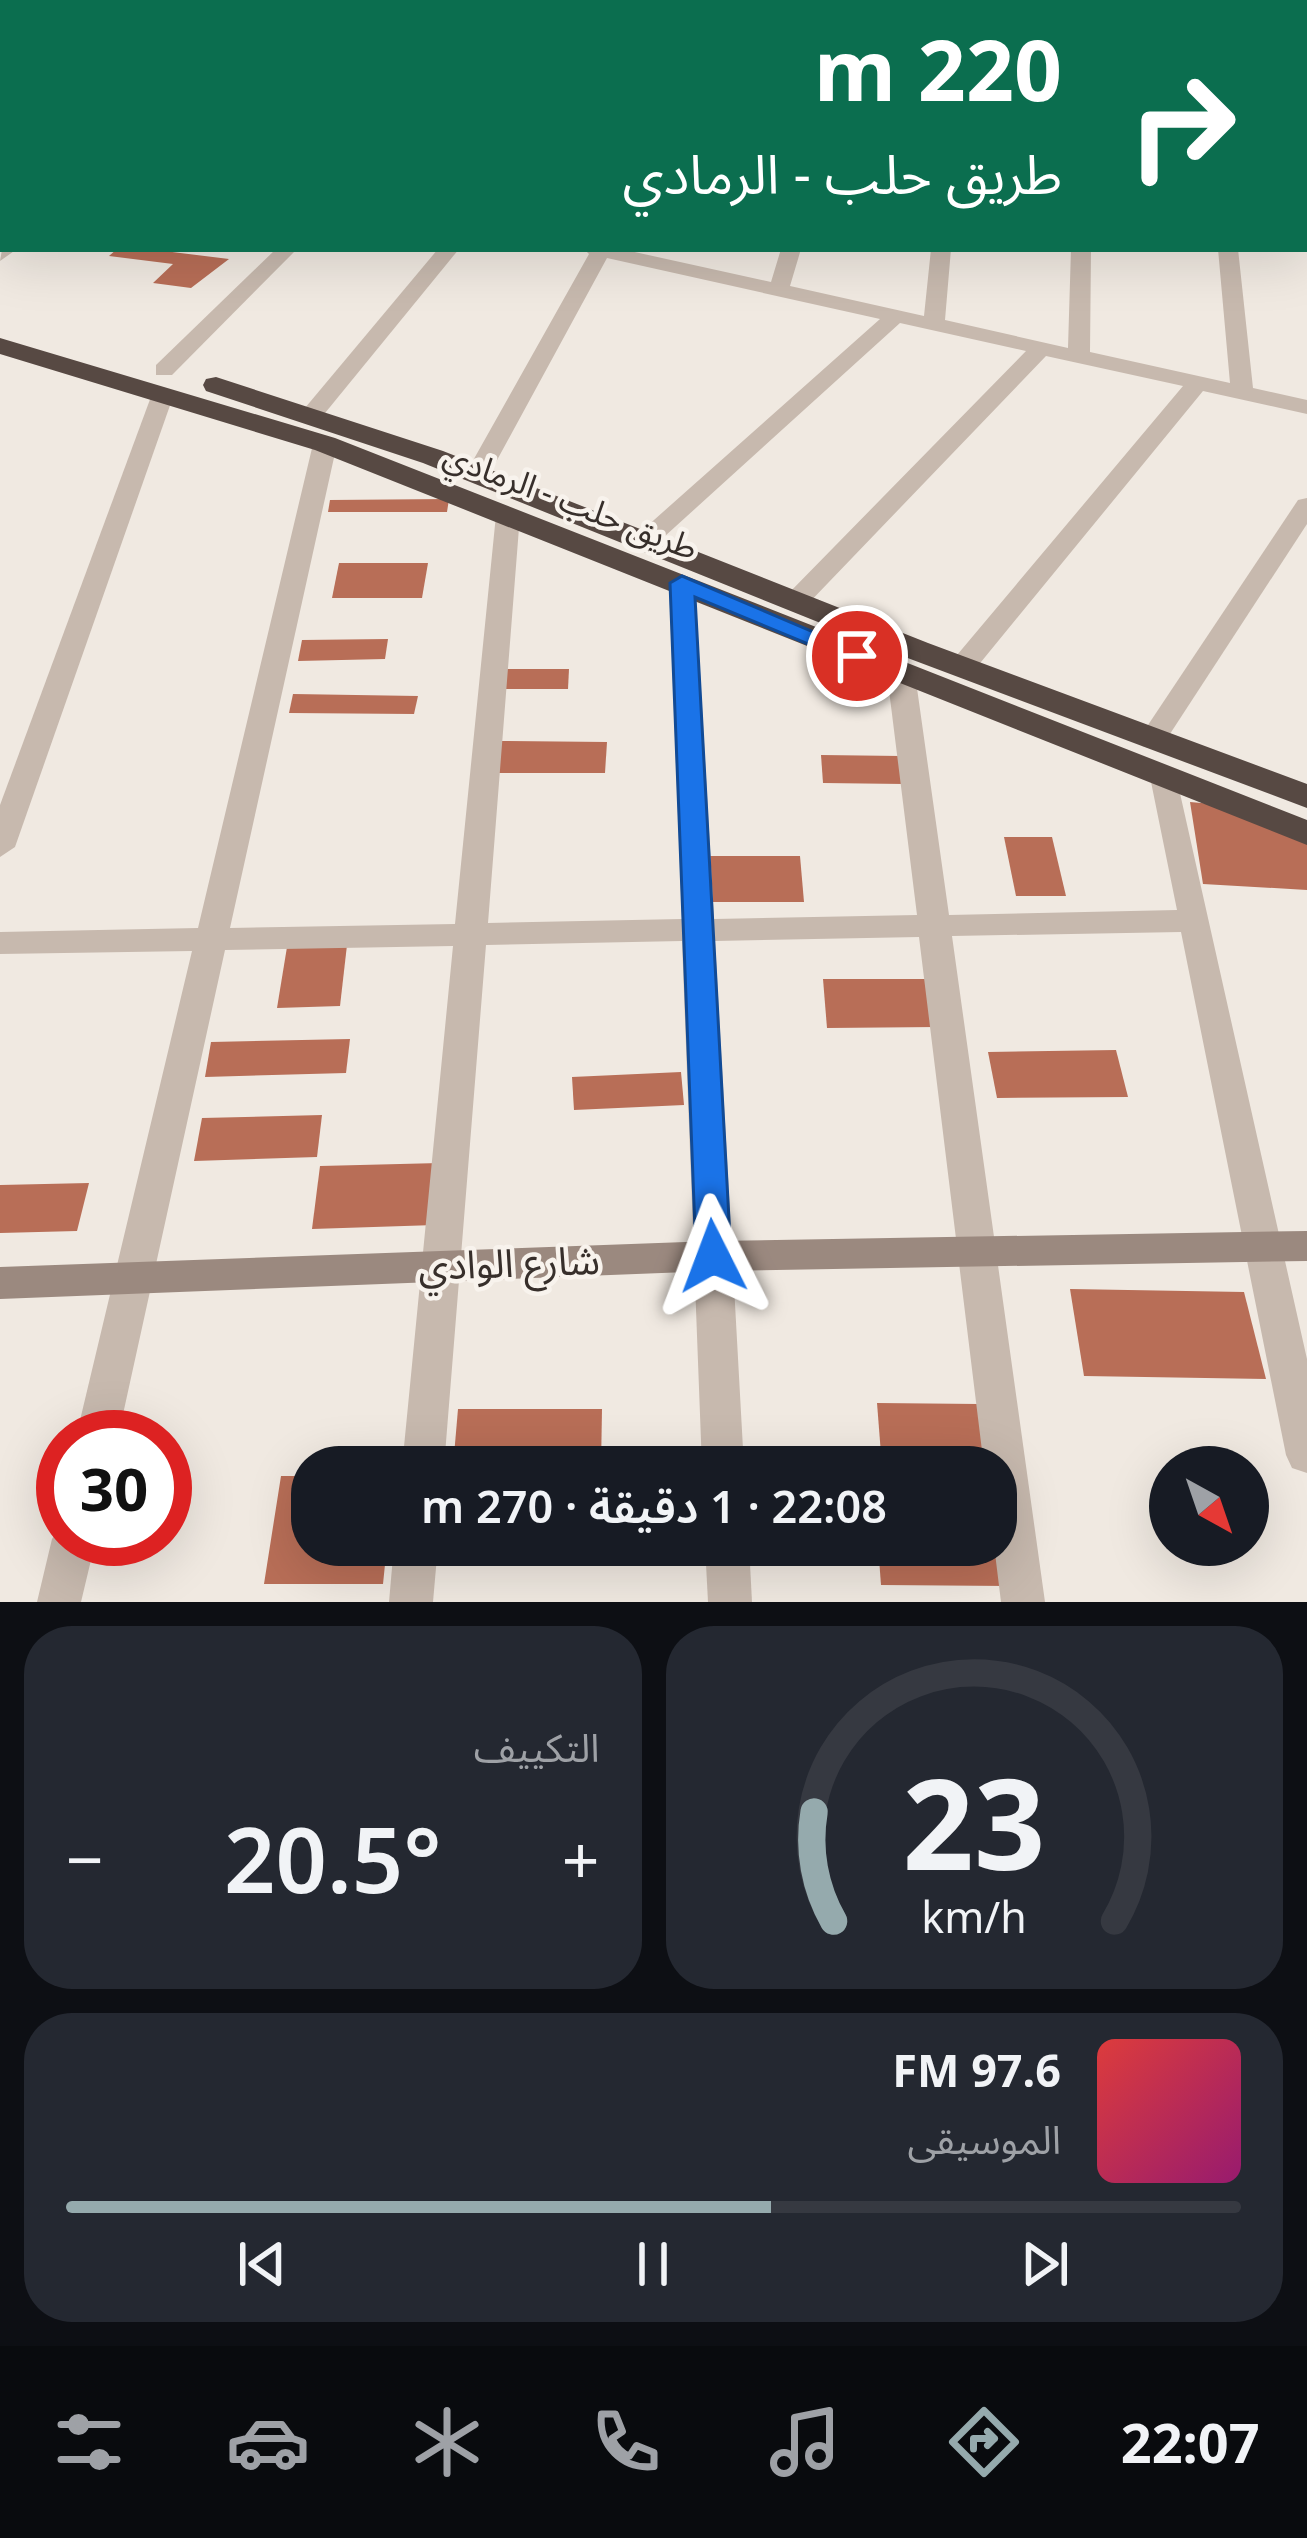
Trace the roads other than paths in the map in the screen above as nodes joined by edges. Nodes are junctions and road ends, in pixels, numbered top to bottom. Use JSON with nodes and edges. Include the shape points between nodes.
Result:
{"nodes":[{"id":1,"x":284,"y":252,"type":"edge"},
{"id":2,"x":446,"y":252,"type":"edge"},
{"id":3,"x":598,"y":252,"type":"edge"},
{"id":4,"x":608,"y":252,"type":"edge"},
{"id":5,"x":790,"y":252,"type":"edge"},
{"id":6,"x":941,"y":252,"type":"edge"},
{"id":7,"x":1081,"y":252,"type":"edge"},
{"id":8,"x":1228,"y":252,"type":"edge"},
{"id":9,"x":779,"y":290,"type":"junction"},
{"id":10,"x":896,"y":316,"type":"junction"},
{"id":11,"x":0,"y":324,"type":"edge"},
{"id":12,"x":934,"y":325,"type":"junction"},
{"id":13,"x":0,"y":346,"type":"edge"},
{"id":14,"x":1040,"y":349,"type":"junction"},
{"id":15,"x":1078,"y":357,"type":"junction"},
{"id":16,"x":164,"y":382,"type":"junction"},
{"id":17,"x":1198,"y":383,"type":"junction"},
{"id":18,"x":1242,"y":393,"type":"junction"},
{"id":19,"x":1307,"y":407,"type":"edge"},
{"id":20,"x":319,"y":428,"type":"junction"},
{"id":21,"x":478,"y":473,"type":"junction"},
{"id":22,"x":1307,"y":505,"type":"edge"},
{"id":23,"x":508,"y":515,"type":"junction"},
{"id":24,"x":645,"y":542,"type":"junction"},
{"id":25,"x":682,"y":583,"type":"junction"},
{"id":26,"x":795,"y":602,"type":"junction"},
{"id":27,"x":962,"y":667,"type":"junction"},
{"id":28,"x":901,"y":674,"type":"junction"},
{"id":29,"x":1152,"y":740,"type":"junction"},
{"id":30,"x":1165,"y":777,"type":"junction"},
{"id":31,"x":1307,"y":797,"type":"edge"},
{"id":32,"x":1307,"y":832,"type":"edge"},
{"id":33,"x":0,"y":847,"type":"edge"},
{"id":34,"x":1195,"y":921,"type":"junction"},
{"id":35,"x":934,"y":926,"type":"junction"},
{"id":36,"x":698,"y":930,"type":"junction"},
{"id":37,"x":471,"y":934,"type":"junction"},
{"id":38,"x":212,"y":939,"type":"junction"},
{"id":39,"x":0,"y":943,"type":"edge"},
{"id":40,"x":1307,"y":1246,"type":"edge"},
{"id":41,"x":1263,"y":1247,"type":"junction"},
{"id":42,"x":976,"y":1252,"type":"junction"},
{"id":43,"x":713,"y":1256,"type":"junction"},
{"id":44,"x":441,"y":1265,"type":"junction"},
{"id":45,"x":134,"y":1277,"type":"junction"},
{"id":46,"x":0,"y":1283,"type":"edge"},
{"id":47,"x":103,"y":1410,"type":"edge"},
{"id":48,"x":425,"y":1446,"type":"edge"},
{"id":49,"x":722,"y":1446,"type":"edge"},
{"id":50,"x":1307,"y":1455,"type":"edge"},
{"id":51,"x":68,"y":1566,"type":"edge"},
{"id":52,"x":414,"y":1566,"type":"edge"},
{"id":53,"x":728,"y":1566,"type":"edge"},
{"id":54,"x":59,"y":1602,"type":"edge"},
{"id":55,"x":411,"y":1602,"type":"edge"},
{"id":56,"x":730,"y":1602,"type":"edge"},
{"id":57,"x":1023,"y":1602,"type":"edge"}],
"edges":[{"from":1,"to":16,"type":"street"},
{"from":2,"to":20,"type":"street"},
{"from":3,"to":21,"type":"street"},
{"from":4,"to":9,"type":"street"},
{"from":5,"to":9,"type":"street"},
{"from":6,"to":12,"type":"street"},
{"from":7,"to":15,"type":"street"},
{"from":8,"to":18,"type":"street"},
{"from":9,"to":10,"type":"street"},
{"from":10,"to":12,"type":"street"},
{"from":10,"to":24,"type":"street"},
{"from":11,"to":16,"type":"highway","name":"طريق حلب - الرمادي"},
{"from":12,"to":14,"type":"street"},
{"from":13,"to":16,"type":"highway","name":"طريق حلب - الرمادي"},
{"from":14,"to":15,"type":"street"},
{"from":14,"to":26,"type":"street"},
{"from":15,"to":17,"type":"street"},
{"from":16,"to":20,"type":"highway","name":"طريق حلب - الرمادي"},
{"from":16,"to":33,"type":"street"},
{"from":17,"to":18,"type":"street"},
{"from":17,"to":27,"type":"street"},
{"from":18,"to":19,"type":"street"},
{"from":20,"to":21,"type":"highway","name":"طريق حلب - الرمادي"},
{"from":20,"to":23,"type":"highway","name":"طريق حلب - الرمادي"},
{"from":20,"to":38,"type":"street"},
{"from":21,"to":24,"type":"highway","name":"طريق حلب - الرمادي"},
{"from":22,"to":29,"type":"street"},
{"from":23,"to":25,"type":"highway","name":"طريق حلب - الرمادي"},
{"from":23,"to":37,"type":"street"},
{"from":24,"to":26,"type":"highway","name":"طريق حلب - الرمادي"},
{"from":25,"to":28,"type":"highway","name":"طريق حلب - الرمادي"},
{"from":25,"to":36,"type":"street"},
{"from":26,"to":27,"type":"highway","name":"طريق حلب - الرمادي"},
{"from":27,"to":29,"type":"highway","name":"طريق حلب - الرمادي"},
{"from":28,"to":30,"type":"highway","name":"طريق حلب - الرمادي"},
{"from":28,"to":35,"type":"street"},
{"from":29,"to":31,"type":"highway","name":"طريق حلب - الرمادي"},
{"from":30,"to":32,"type":"highway","name":"طريق حلب - الرمادي"},
{"from":30,"to":34,"type":"street"},
{"from":34,"to":35,"type":"street"},
{"from":34,"to":41,"type":"street"},
{"from":35,"to":36,"type":"street"},
{"from":35,"to":42,"type":"street"},
{"from":36,"to":37,"type":"street"},
{"from":36,"to":43,"type":"street"},
{"from":37,"to":38,"type":"street"},
{"from":37,"to":44,"type":"street"},
{"from":38,"to":39,"type":"street"},
{"from":38,"to":45,"type":"street"},
{"from":40,"to":41,"type":"street","name":"شارع الوادي"},
{"from":41,"to":42,"type":"street","name":"شارع الوادي"},
{"from":41,"to":50,"type":"street"},
{"from":42,"to":43,"type":"street","name":"شارع الوادي"},
{"from":42,"to":57,"type":"street"},
{"from":43,"to":44,"type":"street","name":"شارع الوادي"},
{"from":43,"to":49,"type":"street"},
{"from":44,"to":45,"type":"street","name":"شارع الوادي"},
{"from":44,"to":48,"type":"street"},
{"from":45,"to":46,"type":"street","name":"شارع الوادي"},
{"from":45,"to":47,"type":"street"},
{"from":51,"to":54,"type":"street"},
{"from":52,"to":55,"type":"street"},
{"from":53,"to":56,"type":"street"}]}
